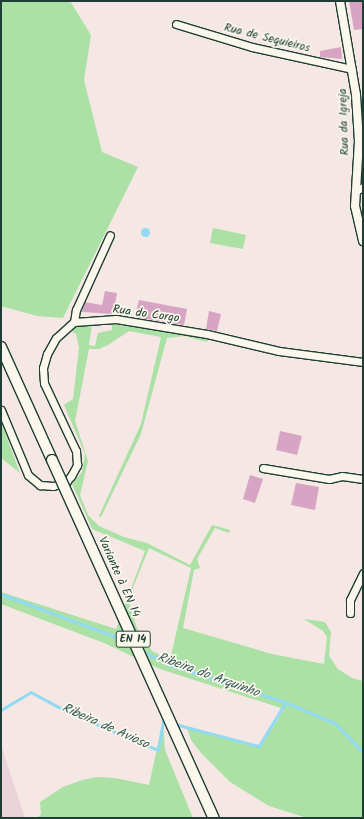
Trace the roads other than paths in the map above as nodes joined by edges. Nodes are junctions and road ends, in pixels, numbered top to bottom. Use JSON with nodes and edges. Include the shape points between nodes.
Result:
{"nodes":[{"id":1,"x":340,"y":1,"type":"edge"},
{"id":2,"x":176,"y":24,"type":"dead end"},
{"id":3,"x":352,"y":69,"type":"junction"},
{"id":4,"x":359,"y":189,"type":"edge"},
{"id":5,"x":110,"y":235,"type":"dead end"},
{"id":6,"x":363,"y":241,"type":"edge"},
{"id":7,"x":74,"y":322,"type":"junction"},
{"id":8,"x":1,"y":347,"type":"edge"},
{"id":9,"x":363,"y":362,"type":"edge"},
{"id":10,"x":1,"y":410,"type":"edge"},
{"id":11,"x":263,"y":468,"type":"dead end"},
{"id":12,"x":363,"y":479,"type":"edge"},
{"id":13,"x":363,"y":573,"type":"edge"},
{"id":14,"x":350,"y":613,"type":"dead end"},
{"id":15,"x":214,"y":818,"type":"edge"}],
"edges":[{"from":1,"to":3,"type":"street","name":"Rua da Igreja"},
{"from":2,"to":3,"type":"street","name":"Rua de Sequieiros","via":[[252,47]]},
{"from":3,"to":4,"type":"street","name":"Rua da Igreja","via":[[359,141]]},
{"from":4,"to":6,"type":"street","name":"Rua da Igreja","via":[[357,222]]},
{"from":5,"to":7,"type":"street","via":[[76,310]]},
{"from":7,"to":9,"type":"street","name":"Rua do Corgo","via":[[116,319],[207,334],[279,351]]},
{"from":7,"to":10,"type":"street","via":[[56,338],[43,368],[44,383],[76,451],[77,466],[66,482],[46,487],[28,475]]},
{"from":8,"to":15,"type":"main road","name":"Variante à EN 14","number":"EN 14","bridge":true},
{"from":11,"to":12,"type":"street","via":[[330,479],[342,476]]},
{"from":13,"to":14,"type":"street","via":[[350,600]]}]}
